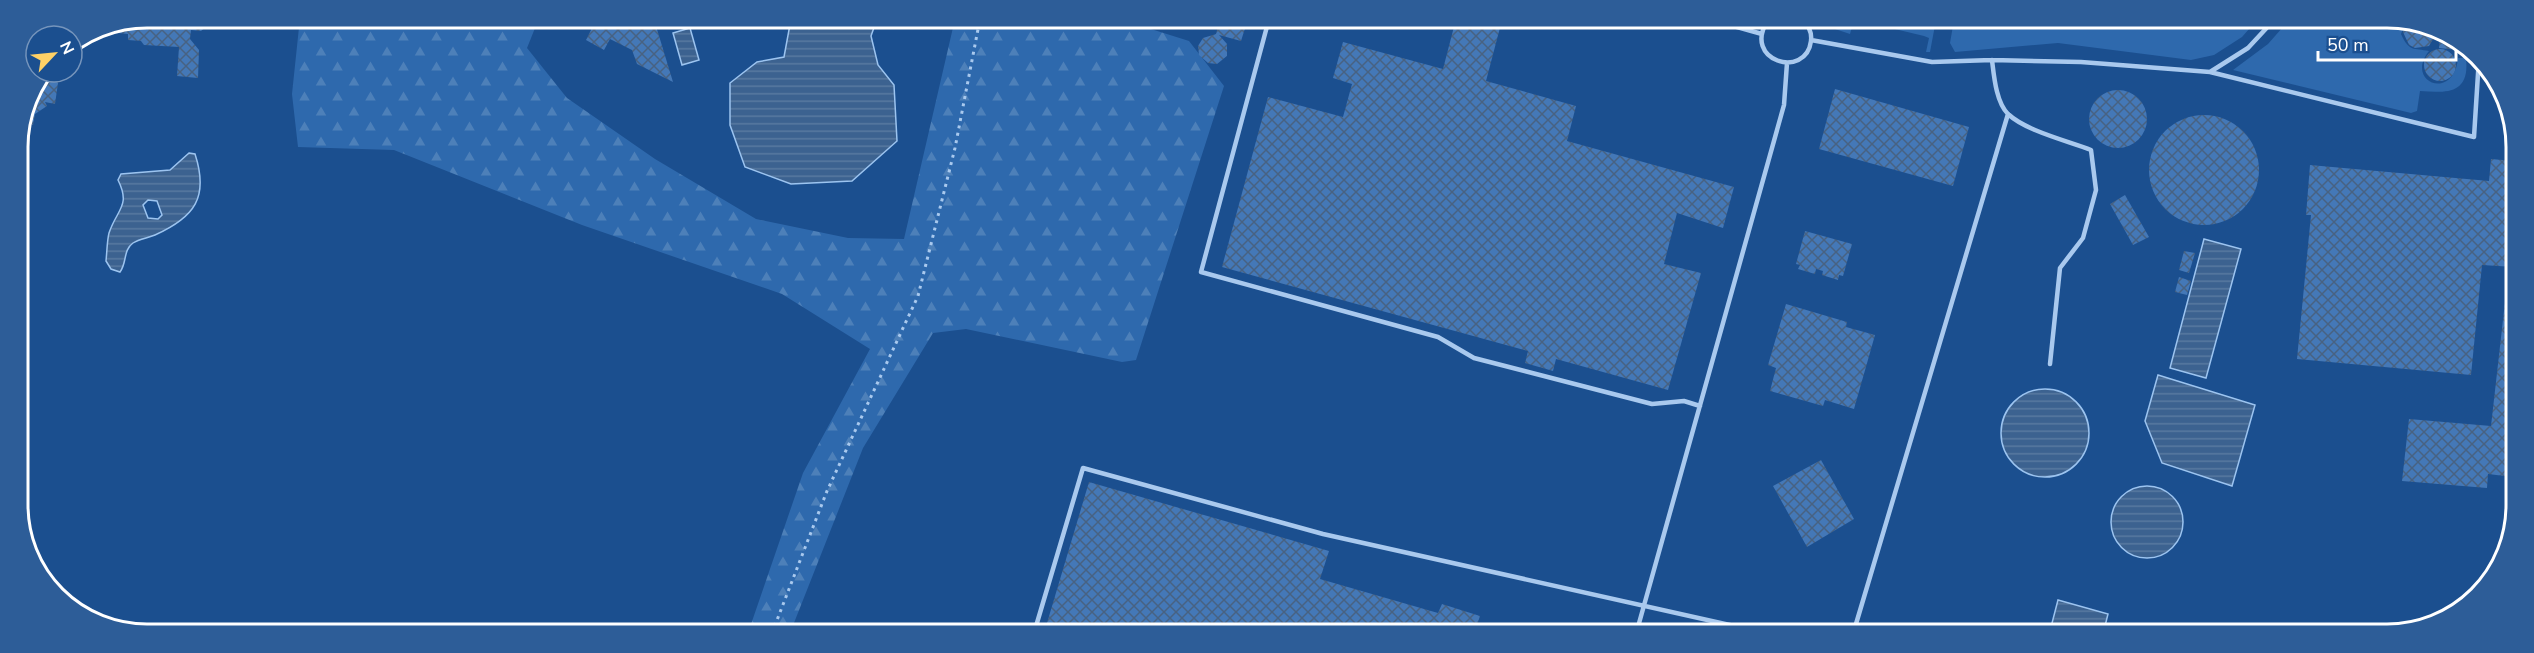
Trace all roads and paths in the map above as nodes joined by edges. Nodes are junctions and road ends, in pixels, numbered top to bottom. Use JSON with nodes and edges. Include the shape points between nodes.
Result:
{"nodes":[{"id":1,"x":978,"y":28,"type":"edge"},
{"id":2,"x":1267,"y":28,"type":"edge"},
{"id":3,"x":1741,"y":28,"type":"edge"},
{"id":4,"x":1765,"y":28,"type":"edge"},
{"id":5,"x":1808,"y":28,"type":"edge"},
{"id":6,"x":2267,"y":28,"type":"edge"},
{"id":7,"x":1762,"y":34,"type":"junction"},
{"id":8,"x":1811,"y":40,"type":"junction"},
{"id":9,"x":1992,"y":60,"type":"junction"},
{"id":10,"x":1786,"y":63,"type":"junction"},
{"id":11,"x":2210,"y":72,"type":"junction"},
{"id":12,"x":2478,"y":72,"type":"edge"},
{"id":13,"x":2008,"y":114,"type":"junction"},
{"id":14,"x":2050,"y":364,"type":"dead end"},
{"id":15,"x":1700,"y":406,"type":"junction"},
{"id":16,"x":1646,"y":605,"type":"junction"},
{"id":17,"x":775,"y":624,"type":"edge"},
{"id":18,"x":1037,"y":624,"type":"edge"},
{"id":19,"x":1639,"y":624,"type":"edge"},
{"id":20,"x":1727,"y":624,"type":"edge"},
{"id":21,"x":1855,"y":624,"type":"edge"}],
"edges":[{"from":1,"to":17,"type":"path","via":[[955,148],[918,296],[826,491]]},
{"from":2,"to":15,"type":"lane","via":[[1201,272],[1438,337],[1473,358],[1652,404],[1684,401]]},
{"from":3,"to":7,"type":"lane"},
{"from":4,"to":7,"type":"lane"},
{"from":5,"to":8,"type":"lane"},
{"from":6,"to":11,"type":"lane","via":[[2248,48]]},
{"from":7,"to":10,"type":"lane","via":[[1765,52],[1773,60]]},
{"from":8,"to":9,"type":"lane","via":[[1932,62]]},
{"from":8,"to":10,"type":"lane","via":[[1804,56]]},
{"from":9,"to":11,"type":"lane"},
{"from":9,"to":13,"type":"lane","via":[[2000,100]]},
{"from":10,"to":15,"type":"lane","via":[[1784,105]]},
{"from":11,"to":12,"type":"lane","via":[[2474,137]]},
{"from":13,"to":14,"type":"lane","via":[[2031,128],[2091,150],[2096,190],[2083,238],[2060,268]]},
{"from":13,"to":21,"type":"lane"},
{"from":15,"to":16,"type":"lane"},
{"from":16,"to":18,"type":"lane","via":[[1323,534],[1083,468]]},
{"from":16,"to":19,"type":"lane"},
{"from":16,"to":20,"type":"lane"}]}
